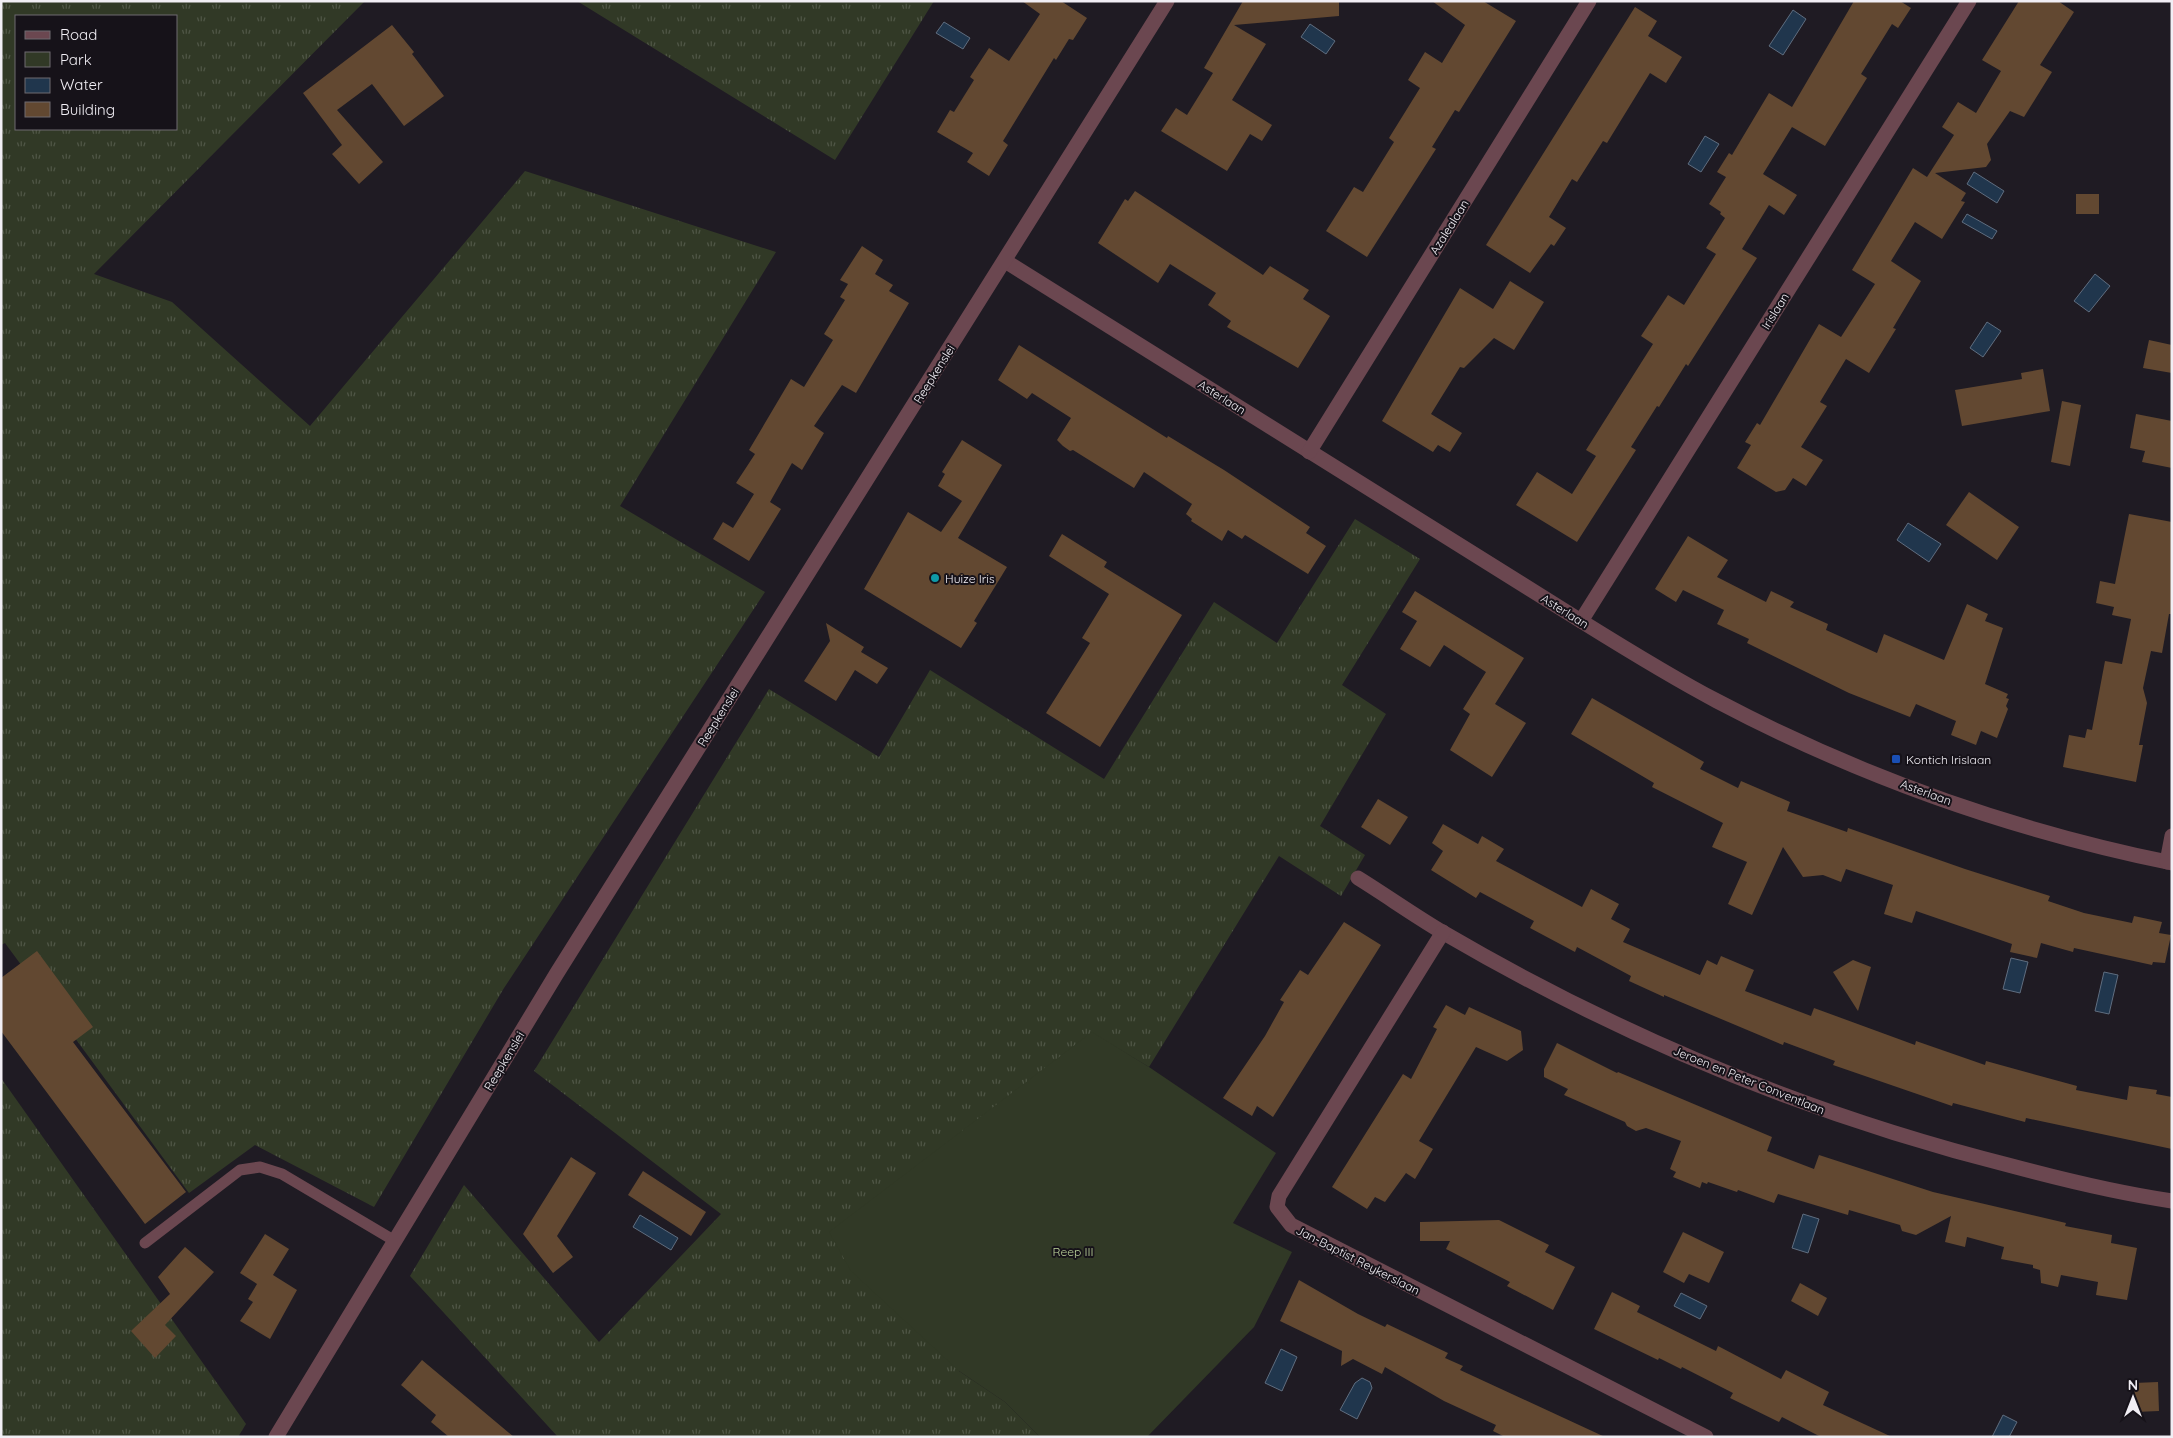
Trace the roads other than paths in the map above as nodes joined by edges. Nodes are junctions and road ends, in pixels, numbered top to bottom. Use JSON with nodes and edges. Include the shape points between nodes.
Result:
{"nodes":[{"id":1,"x":1167,"y":1,"type":"edge"},
{"id":2,"x":1589,"y":1,"type":"edge"},
{"id":3,"x":1969,"y":1,"type":"edge"},
{"id":4,"x":1005,"y":261,"type":"junction"},
{"id":5,"x":1309,"y":452,"type":"junction"},
{"id":6,"x":1581,"y":621,"type":"junction"},
{"id":7,"x":2172,"y":836,"type":"edge"},
{"id":8,"x":2169,"y":862,"type":"edge"},
{"id":9,"x":1358,"y":878,"type":"dead end"},
{"id":10,"x":1443,"y":932,"type":"junction"},
{"id":11,"x":2172,"y":1201,"type":"edge"},
{"id":12,"x":395,"y":1241,"type":"junction"},
{"id":13,"x":145,"y":1243,"type":"dead end"},
{"id":14,"x":276,"y":1437,"type":"edge"},
{"id":15,"x":1706,"y":1437,"type":"edge"}],
"edges":[{"from":1,"to":4,"type":"street","name":"Reepkenslei"},
{"from":2,"to":5,"type":"street","name":"Azalealaan"},
{"from":3,"to":6,"type":"street","name":"Irislaan"},
{"from":4,"to":5,"type":"street","name":"Asterlaan"},
{"from":4,"to":12,"type":"street","name":"Reepkenslei","via":[[557,973]]},
{"from":5,"to":6,"type":"street","name":"Asterlaan"},
{"from":6,"to":8,"type":"street","name":"Asterlaan","via":[[1719,702],[1880,775],[2043,831]]},
{"from":7,"to":8,"type":"street"},
{"from":9,"to":10,"type":"street","name":"Jeroen en Peter Conventlaan"},
{"from":10,"to":11,"type":"street","name":"Jeroen en Peter Conventlaan","via":[[1560,997],[1757,1086],[1955,1152],[2066,1180]]},
{"from":10,"to":15,"type":"street","name":"Jan-Baptist Reykerslaan","via":[[1279,1196],[1277,1207],[1291,1225]]},
{"from":12,"to":13,"type":"lane","via":[[282,1174],[260,1167],[240,1170]]},
{"from":12,"to":14,"type":"street","name":"Reepkenslei"}]}
